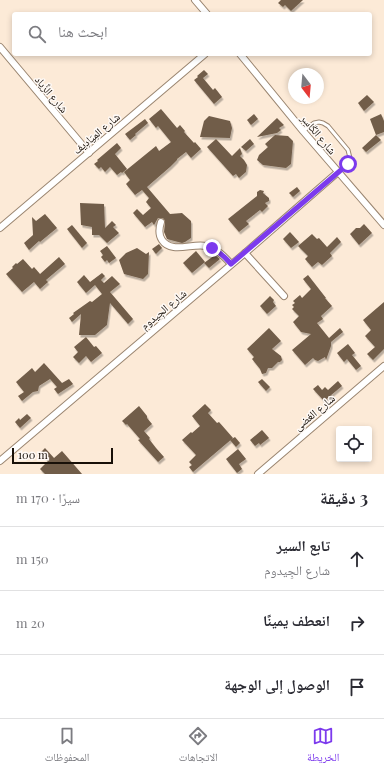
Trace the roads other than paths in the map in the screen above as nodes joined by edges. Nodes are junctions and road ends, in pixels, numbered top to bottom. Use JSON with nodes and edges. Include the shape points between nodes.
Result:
{"nodes":[{"id":1,"x":195,"y":0,"type":"edge"},
{"id":2,"x":205,"y":12,"type":"edge"},
{"id":3,"x":0,"y":47,"type":"edge"},
{"id":4,"x":203,"y":56,"type":"edge"},
{"id":5,"x":242,"y":56,"type":"edge"},
{"id":6,"x":303,"y":131,"type":"junction"},
{"id":7,"x":89,"y":153,"type":"junction"},
{"id":8,"x":338,"y":172,"type":"junction"},
{"id":9,"x":161,"y":222,"type":"dead end"},
{"id":10,"x":384,"y":225,"type":"edge"},
{"id":11,"x":0,"y":228,"type":"edge"},
{"id":12,"x":245,"y":253,"type":"junction"},
{"id":13,"x":231,"y":264,"type":"junction"},
{"id":14,"x":284,"y":296,"type":"dead end"},
{"id":15,"x":384,"y":366,"type":"edge"},
{"id":16,"x":0,"y":461,"type":"edge"},
{"id":17,"x":258,"y":474,"type":"edge"}],
"edges":[{"from":1,"to":2,"type":"street"},
{"from":3,"to":7,"type":"street","name":"شارع الزِّياد"},
{"from":4,"to":7,"type":"street","name":"شارع المِيَادِيف"},
{"from":5,"to":6,"type":"street","name":"شارع الكَاسِر"},
{"from":6,"to":8,"type":"street","name":"شارع الكَاسِر"},
{"from":6,"to":8,"type":"lane","via":[[316,122],[328,126],[350,155],[348,164]]},
{"from":7,"to":11,"type":"street","name":"شارع المِيَادِيف"},
{"from":8,"to":10,"type":"street","name":"شارع الكَاسِر"},
{"from":8,"to":12,"type":"street","name":"شارع الجِيدوم"},
{"from":9,"to":13,"type":"street","via":[[160,238],[169,246],[212,248]]},
{"from":12,"to":13,"type":"street","name":"شارع الجِيدوم"},
{"from":12,"to":14,"type":"street"},
{"from":13,"to":16,"type":"street","name":"شارع الجِيدوم"},
{"from":15,"to":17,"type":"street","name":"شارع الغضى"}]}
